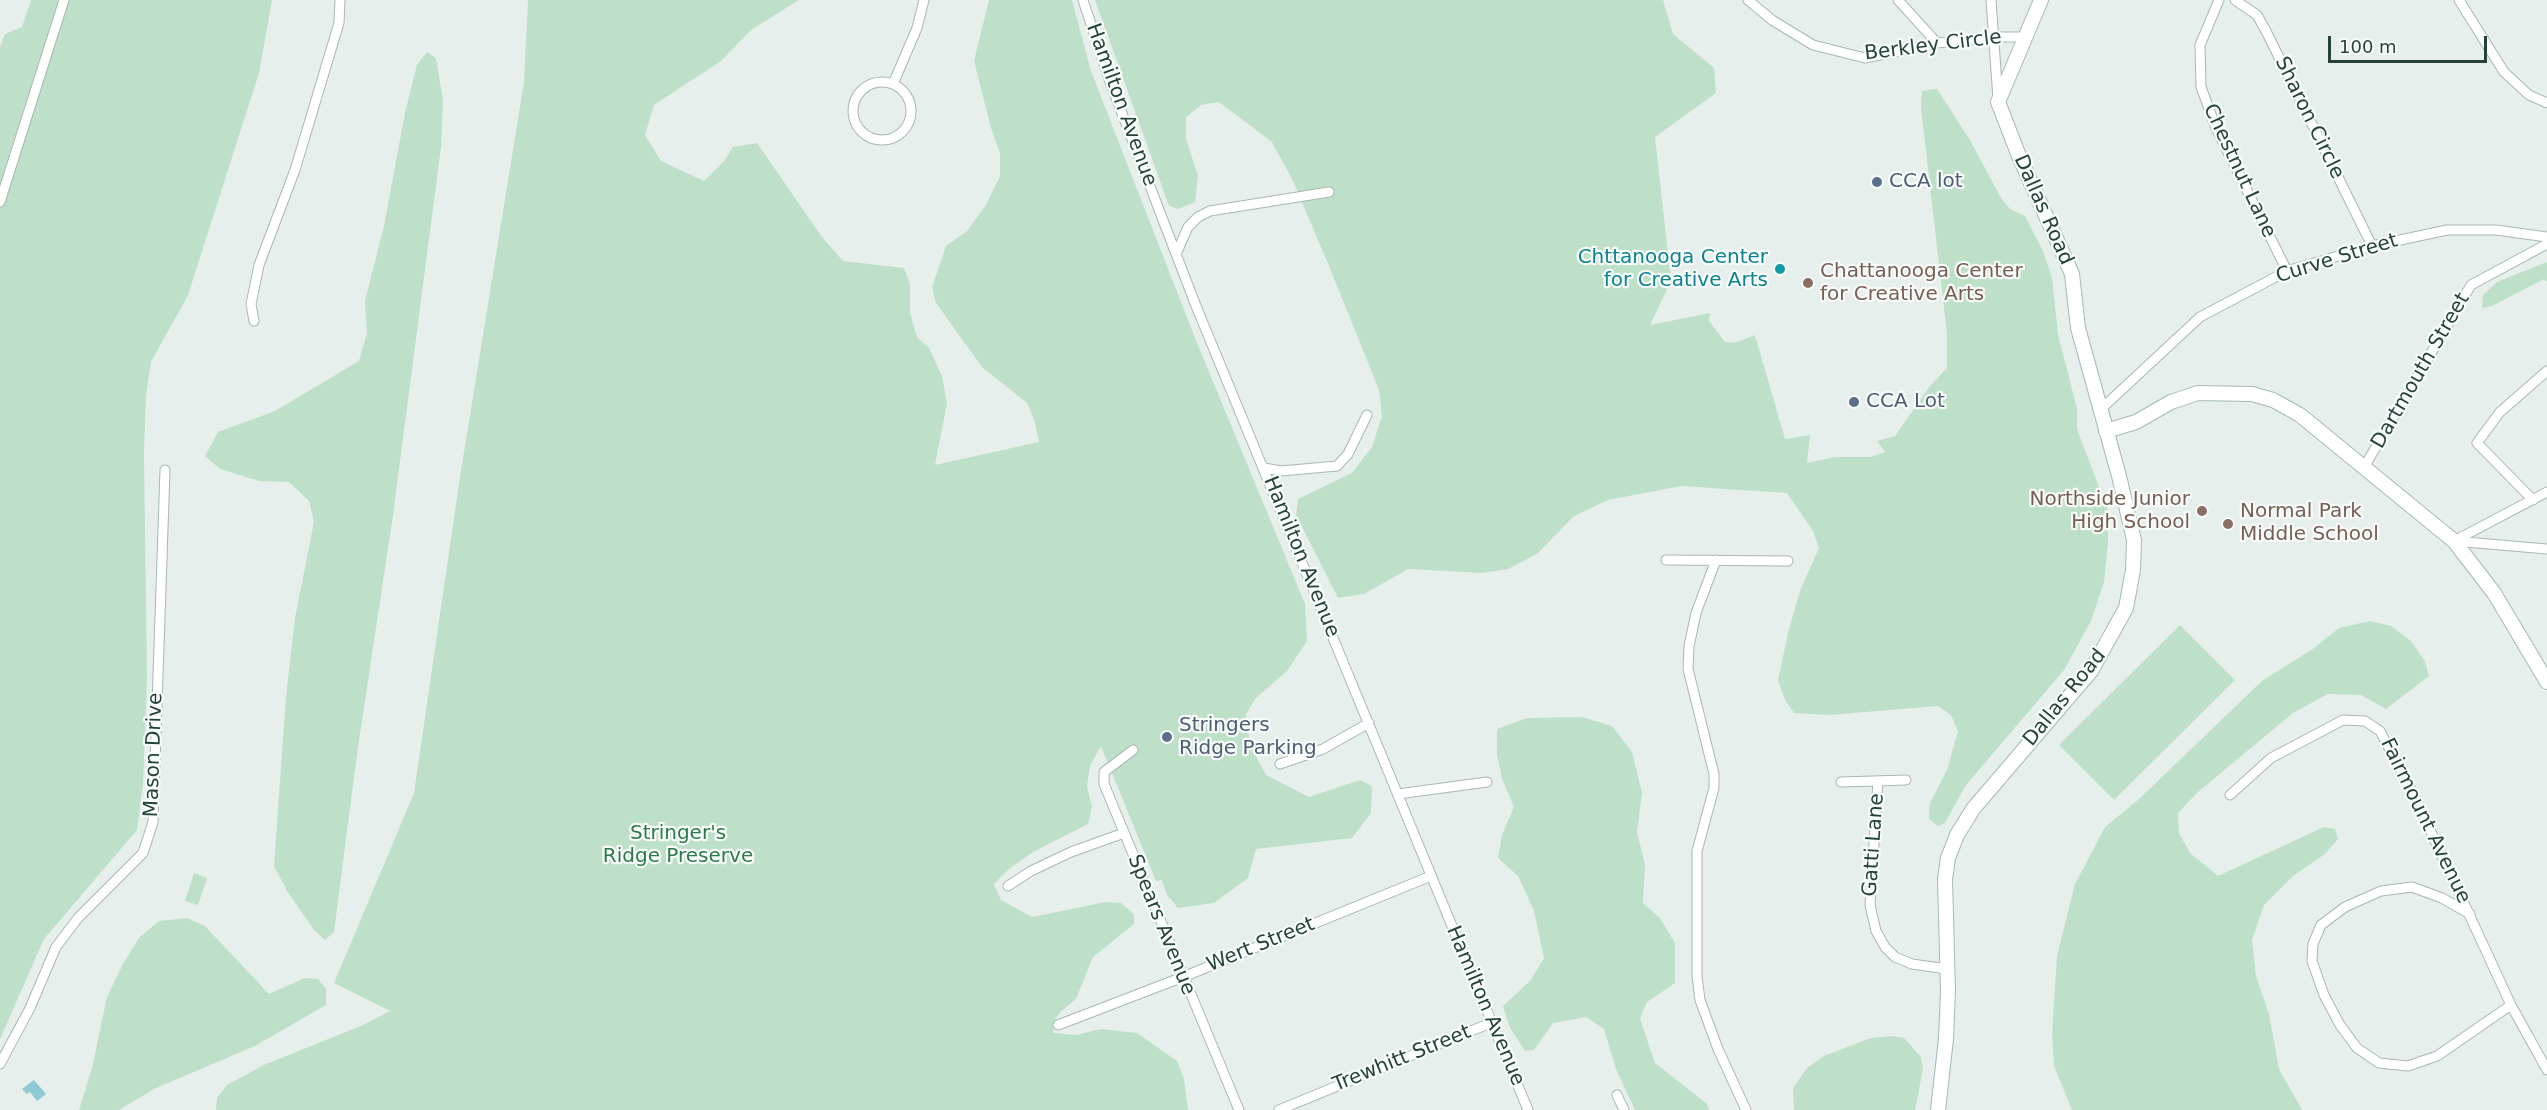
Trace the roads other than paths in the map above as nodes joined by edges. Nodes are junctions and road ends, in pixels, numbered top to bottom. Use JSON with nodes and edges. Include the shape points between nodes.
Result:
{"nodes":[{"id":1,"x":64,"y":0,"type":"edge"},
{"id":2,"x":340,"y":0,"type":"edge"},
{"id":3,"x":924,"y":0,"type":"edge"},
{"id":4,"x":1083,"y":0,"type":"edge"},
{"id":5,"x":1748,"y":0,"type":"edge"},
{"id":6,"x":1898,"y":0,"type":"edge"},
{"id":7,"x":1991,"y":0,"type":"edge"},
{"id":8,"x":2041,"y":0,"type":"edge"},
{"id":9,"x":2219,"y":0,"type":"edge"},
{"id":10,"x":2235,"y":0,"type":"edge"},
{"id":11,"x":2459,"y":0,"type":"edge"},
{"id":12,"x":1992,"y":37,"type":"junction"},
{"id":13,"x":2025,"y":38,"type":"junction"},
{"id":14,"x":1937,"y":43,"type":"junction"},
{"id":15,"x":893,"y":84,"type":"junction"},
{"id":16,"x":1998,"y":102,"type":"junction"},
{"id":17,"x":2547,"y":104,"type":"edge"},
{"id":18,"x":1329,"y":192,"type":"dead end"},
{"id":19,"x":0,"y":202,"type":"edge"},
{"id":20,"x":2547,"y":237,"type":"edge"},
{"id":21,"x":2547,"y":244,"type":"edge"},
{"id":22,"x":2372,"y":246,"type":"junction"},
{"id":23,"x":1177,"y":252,"type":"junction"},
{"id":24,"x":2287,"y":271,"type":"junction"},
{"id":25,"x":254,"y":321,"type":"dead end"},
{"id":26,"x":2547,"y":371,"type":"edge"},
{"id":27,"x":2100,"y":410,"type":"junction"},
{"id":28,"x":1367,"y":415,"type":"dead end"},
{"id":29,"x":2106,"y":430,"type":"junction"},
{"id":30,"x":1264,"y":468,"type":"junction"},
{"id":31,"x":2363,"y":469,"type":"junction"},
{"id":32,"x":165,"y":470,"type":"dead end"},
{"id":33,"x":2547,"y":492,"type":"edge"},
{"id":34,"x":2533,"y":500,"type":"junction"},
{"id":35,"x":2454,"y":541,"type":"junction"},
{"id":36,"x":2547,"y":549,"type":"edge"},
{"id":37,"x":1666,"y":560,"type":"dead end"},
{"id":38,"x":1716,"y":560,"type":"junction"},
{"id":39,"x":1788,"y":561,"type":"dead end"},
{"id":40,"x":2547,"y":682,"type":"edge"},
{"id":41,"x":1369,"y":723,"type":"junction"},
{"id":42,"x":1133,"y":750,"type":"dead end"},
{"id":43,"x":1280,"y":764,"type":"dead end"},
{"id":44,"x":1906,"y":780,"type":"dead end"},
{"id":45,"x":1878,"y":781,"type":"junction"},
{"id":46,"x":1486,"y":782,"type":"dead end"},
{"id":47,"x":1841,"y":782,"type":"dead end"},
{"id":48,"x":1398,"y":794,"type":"junction"},
{"id":49,"x":2230,"y":795,"type":"dead end"},
{"id":50,"x":1124,"y":833,"type":"junction"},
{"id":51,"x":1431,"y":876,"type":"junction"},
{"id":52,"x":1008,"y":886,"type":"dead end"},
{"id":53,"x":2471,"y":915,"type":"junction"},
{"id":54,"x":1947,"y":969,"type":"junction"},
{"id":55,"x":1183,"y":977,"type":"junction"},
{"id":56,"x":2511,"y":1005,"type":"junction"},
{"id":57,"x":1493,"y":1022,"type":"junction"},
{"id":58,"x":1058,"y":1024,"type":"dead end"},
{"id":59,"x":0,"y":1064,"type":"edge"},
{"id":60,"x":2547,"y":1070,"type":"edge"},
{"id":61,"x":1617,"y":1095,"type":"dead end"},
{"id":62,"x":1239,"y":1110,"type":"edge"},
{"id":63,"x":1279,"y":1110,"type":"edge"},
{"id":64,"x":1528,"y":1110,"type":"edge"},
{"id":65,"x":1624,"y":1110,"type":"edge"},
{"id":66,"x":1746,"y":1110,"type":"edge"},
{"id":67,"x":1938,"y":1110,"type":"edge"}],
"edges":[{"from":1,"to":19,"type":"street"},
{"from":2,"to":25,"type":"street","via":[[339,23],[298,160],[259,266],[251,304]]},
{"from":3,"to":15,"type":"street","via":[[917,28]]},
{"from":4,"to":23,"type":"street","name":"Hamilton Avenue","via":[[1110,82]]},
{"from":5,"to":14,"type":"street","name":"Berkley Circle","via":[[1813,45],[1865,58]]},
{"from":6,"to":14,"type":"street"},
{"from":7,"to":12,"type":"street","name":"Dallas Road"},
{"from":8,"to":13,"type":"street"},
{"from":9,"to":24,"type":"street","name":"Chestnut Lane","via":[[2200,45],[2201,87],[2216,128]]},
{"from":10,"to":22,"type":"street","name":"Sharon Circle","via":[[2257,15]]},
{"from":11,"to":17,"type":"street","via":[[2504,72],[2529,95]]},
{"from":12,"to":13,"type":"street","name":"Berkley Circle"},
{"from":12,"to":14,"type":"street","name":"Berkley Circle"},
{"from":12,"to":16,"type":"street","name":"Dallas Road"},
{"from":13,"to":16,"type":"street"},
{"from":15,"to":15,"type":"street","via":[[903,90],[910,103],[909,123],[893,138],[871,137],[856,122],[855,101],[871,84]]},
{"from":16,"to":27,"type":"street","name":"Dallas Road","via":[[2072,274],[2078,328]]},
{"from":18,"to":23,"type":"street","via":[[1210,211],[1188,227]]},
{"from":20,"to":22,"type":"street","name":"Curve Street","via":[[2460,229]]},
{"from":21,"to":31,"type":"street","name":"Dartmouth Street","via":[[2471,285]]},
{"from":22,"to":24,"type":"street","name":"Curve Street"},
{"from":23,"to":30,"type":"street","name":"Hamilton Avenue"},
{"from":24,"to":27,"type":"street","name":"Curve Street","via":[[2200,317]]},
{"from":26,"to":34,"type":"street","via":[[2500,412],[2477,443]]},
{"from":27,"to":29,"type":"street","name":"Dallas Road"},
{"from":28,"to":30,"type":"street","via":[[1348,454],[1337,466],[1281,471]]},
{"from":29,"to":31,"type":"street","via":[[2136,422],[2171,402],[2198,393],[2252,394],[2300,414]]},
{"from":29,"to":54,"type":"street","name":"Dallas Road","via":[[2134,540],[2126,609],[2091,671],[1973,809],[1957,835],[1945,879]]},
{"from":30,"to":41,"type":"street","name":"Hamilton Avenue"},
{"from":31,"to":35,"type":"street"},
{"from":32,"to":59,"type":"street","name":"Mason Drive","via":[[153,822],[143,853],[78,918],[56,947]]},
{"from":33,"to":34,"type":"street"},
{"from":34,"to":35,"type":"street"},
{"from":35,"to":36,"type":"street"},
{"from":35,"to":40,"type":"street","via":[[2494,593]]},
{"from":37,"to":38,"type":"street"},
{"from":38,"to":39,"type":"street"},
{"from":38,"to":66,"type":"street","via":[[1696,613],[1689,646],[1688,669],[1714,774],[1714,788],[1697,851],[1697,976],[1703,1010]]},
{"from":41,"to":43,"type":"street","via":[[1323,749]]},
{"from":41,"to":48,"type":"street","name":"Hamilton Avenue"},
{"from":42,"to":50,"type":"street","name":"Spears Avenue","via":[[1104,772],[1104,784]]},
{"from":44,"to":45,"type":"street","name":"Gatti Lane"},
{"from":45,"to":47,"type":"street","name":"Gatti Lane"},
{"from":45,"to":54,"type":"street","name":"Gatti Lane","via":[[1870,905],[1876,931],[1896,957],[1912,964]]},
{"from":46,"to":48,"type":"street"},
{"from":48,"to":51,"type":"street","name":"Hamilton Avenue"},
{"from":49,"to":53,"type":"street","name":"Fairmount Avenue","via":[[2271,758],[2343,720],[2365,721],[2380,731]]},
{"from":50,"to":52,"type":"street","via":[[1071,852]]},
{"from":50,"to":55,"type":"street","name":"Spears Avenue"},
{"from":51,"to":55,"type":"street","name":"Wert Street"},
{"from":51,"to":57,"type":"street","name":"Hamilton Avenue"},
{"from":53,"to":56,"type":"street","name":"Fairmount Avenue"},
{"from":53,"to":56,"type":"street","via":[[2412,887],[2381,891],[2345,907],[2321,925],[2313,944],[2312,961],[2324,995],[2357,1048],[2379,1063],[2408,1066],[2437,1056]]},
{"from":54,"to":67,"type":"street","name":"Dallas Road","via":[[1946,1039]]},
{"from":55,"to":58,"type":"street","name":"Wert Street"},
{"from":55,"to":62,"type":"street","name":"Spears Avenue"},
{"from":56,"to":60,"type":"street","name":"Fairmount Avenue"},
{"from":57,"to":63,"type":"street","name":"Trewhitt Street"},
{"from":57,"to":64,"type":"street","name":"Hamilton Avenue"},
{"from":61,"to":65,"type":"street"}]}
